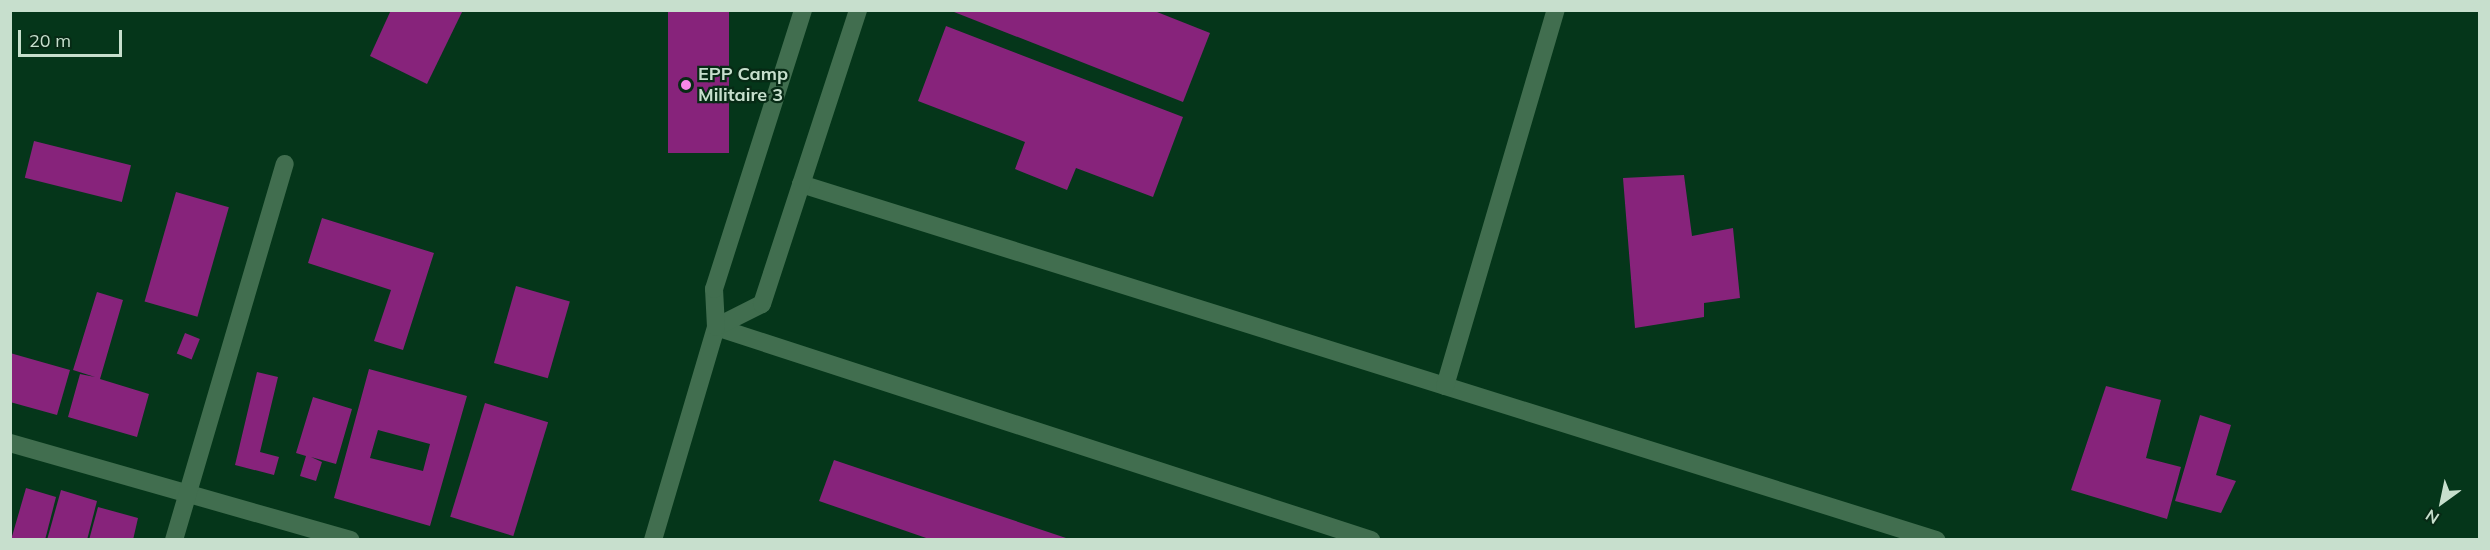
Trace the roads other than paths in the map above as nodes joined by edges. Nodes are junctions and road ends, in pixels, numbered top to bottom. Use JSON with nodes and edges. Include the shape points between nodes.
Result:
{"nodes":[{"id":1,"x":803,"y":10,"type":"edge"},
{"id":2,"x":858,"y":10,"type":"edge"},
{"id":3,"x":1556,"y":10,"type":"edge"},
{"id":4,"x":285,"y":164,"type":"dead end"},
{"id":5,"x":801,"y":184,"type":"junction"},
{"id":6,"x":716,"y":327,"type":"junction"},
{"id":7,"x":1445,"y":386,"type":"junction"},
{"id":8,"x":10,"y":442,"type":"edge"},
{"id":9,"x":187,"y":493,"type":"junction"},
{"id":10,"x":174,"y":540,"type":"edge"},
{"id":11,"x":350,"y":540,"type":"edge"},
{"id":12,"x":653,"y":540,"type":"edge"},
{"id":13,"x":1371,"y":540,"type":"edge"},
{"id":14,"x":1936,"y":540,"type":"edge"}],
"edges":[{"from":1,"to":6,"type":"street","via":[[714,289]]},
{"from":2,"to":5,"type":"street"},
{"from":3,"to":7,"type":"street"},
{"from":4,"to":9,"type":"street"},
{"from":5,"to":6,"type":"street","via":[[762,304]]},
{"from":5,"to":7,"type":"street"},
{"from":6,"to":12,"type":"street"},
{"from":6,"to":13,"type":"street"},
{"from":7,"to":14,"type":"street"},
{"from":8,"to":9,"type":"street"},
{"from":9,"to":10,"type":"street"},
{"from":9,"to":11,"type":"street"}]}
